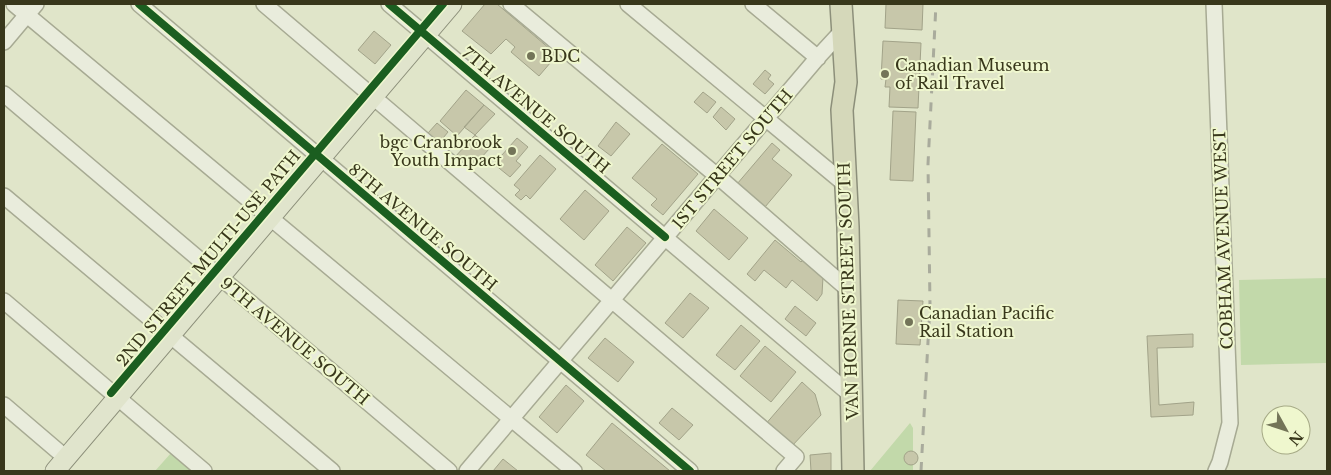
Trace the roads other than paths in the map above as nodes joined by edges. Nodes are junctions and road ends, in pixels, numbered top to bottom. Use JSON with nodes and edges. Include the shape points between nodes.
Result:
{"nodes":[{"id":1,"x":14,"y":4,"type":"edge"},
{"id":2,"x":139,"y":4,"type":"edge"},
{"id":3,"x":264,"y":4,"type":"edge"},
{"id":4,"x":390,"y":4,"type":"edge"},
{"id":5,"x":452,"y":4,"type":"edge"},
{"id":6,"x":511,"y":4,"type":"edge"},
{"id":7,"x":628,"y":4,"type":"edge"},
{"id":8,"x":753,"y":4,"type":"edge"},
{"id":9,"x":834,"y":4,"type":"edge"},
{"id":10,"x":841,"y":4,"type":"edge"},
{"id":11,"x":1214,"y":4,"type":"edge"},
{"id":12,"x":31,"y":9,"type":"edge"},
{"id":13,"x":426,"y":35,"type":"junction"},
{"id":14,"x":838,"y":36,"type":"junction"},
{"id":15,"x":4,"y":42,"type":"edge"},
{"id":16,"x":818,"y":58,"type":"junction"},
{"id":17,"x":4,"y":94,"type":"edge"},
{"id":18,"x":373,"y":96,"type":"junction"},
{"id":19,"x":766,"y":120,"type":"junction"},
{"id":20,"x":321,"y":158,"type":"junction"},
{"id":21,"x":718,"y":176,"type":"junction"},
{"id":22,"x":846,"y":185,"type":"junction"},
{"id":23,"x":4,"y":196,"type":"edge"},
{"id":24,"x":270,"y":218,"type":"junction"},
{"id":25,"x":666,"y":238,"type":"junction"},
{"id":26,"x":220,"y":277,"type":"junction"},
{"id":27,"x":850,"y":291,"type":"junction"},
{"id":28,"x":612,"y":300,"type":"junction"},
{"id":29,"x":4,"y":302,"type":"edge"},
{"id":30,"x":170,"y":336,"type":"junction"},
{"id":31,"x":560,"y":361,"type":"junction"},
{"id":32,"x":851,"y":394,"type":"junction"},
{"id":33,"x":117,"y":398,"type":"junction"},
{"id":34,"x":4,"y":405,"type":"edge"},
{"id":35,"x":511,"y":419,"type":"junction"},
{"id":36,"x":61,"y":465,"type":"edge"},
{"id":37,"x":204,"y":471,"type":"edge"},
{"id":38,"x":332,"y":471,"type":"edge"},
{"id":39,"x":449,"y":471,"type":"edge"},
{"id":40,"x":467,"y":471,"type":"edge"},
{"id":41,"x":574,"y":471,"type":"edge"},
{"id":42,"x":690,"y":471,"type":"edge"},
{"id":43,"x":784,"y":471,"type":"edge"},
{"id":44,"x":853,"y":471,"type":"edge"},
{"id":45,"x":1216,"y":471,"type":"edge"}],
"edges":[{"from":1,"to":12,"type":"street"},
{"from":2,"to":20,"type":"street","name":"8TH AVENUE SOUTH"},
{"from":3,"to":18,"type":"street"},
{"from":4,"to":13,"type":"street","name":"7TH AVENUE SOUTH"},
{"from":5,"to":13,"type":"main road"},
{"from":6,"to":21,"type":"street"},
{"from":7,"to":19,"type":"street"},
{"from":8,"to":16,"type":"street"},
{"from":9,"to":14,"type":"highway","name":"VAN HORNE STREET SOUTH","via":[[832,17]]},
{"from":10,"to":14,"type":"highway","name":"VAN HORNE STREET SOUTH"},
{"from":11,"to":45,"type":"street","name":"COBHAM AVENUE WEST","via":[[1230,422]]},
{"from":12,"to":15,"type":"street"},
{"from":12,"to":24,"type":"street"},
{"from":13,"to":18,"type":"main road"},
{"from":13,"to":25,"type":"street","name":"7TH AVENUE SOUTH"},
{"from":14,"to":16,"type":"street","name":"1ST STREET SOUTH"},
{"from":14,"to":22,"type":"highway","name":"VAN HORNE STREET SOUTH","via":[[846,82],[842,110]]},
{"from":16,"to":19,"type":"street","name":"1ST STREET SOUTH"},
{"from":17,"to":26,"type":"street","name":"9TH AVENUE SOUTH"},
{"from":18,"to":20,"type":"main road"},
{"from":18,"to":28,"type":"street"},
{"from":19,"to":21,"type":"street","name":"1ST STREET SOUTH"},
{"from":19,"to":22,"type":"street"},
{"from":20,"to":24,"type":"main road"},
{"from":20,"to":31,"type":"street","name":"8TH AVENUE SOUTH"},
{"from":21,"to":25,"type":"street","name":"1ST STREET SOUTH"},
{"from":21,"to":27,"type":"street"},
{"from":22,"to":27,"type":"highway","name":"VAN HORNE STREET SOUTH"},
{"from":23,"to":30,"type":"street"},
{"from":24,"to":26,"type":"main road"},
{"from":24,"to":35,"type":"street"},
{"from":25,"to":28,"type":"street","name":"1ST STREET SOUTH"},
{"from":25,"to":32,"type":"street","name":"7TH AVENUE SOUTH"},
{"from":26,"to":30,"type":"main road"},
{"from":26,"to":39,"type":"street","name":"9TH AVENUE SOUTH"},
{"from":27,"to":32,"type":"highway","name":"VAN HORNE STREET SOUTH"},
{"from":28,"to":31,"type":"street","name":"1ST STREET SOUTH"},
{"from":28,"to":43,"type":"street","via":[[796,457]]},
{"from":29,"to":33,"type":"street"},
{"from":30,"to":33,"type":"main road"},
{"from":30,"to":38,"type":"street"},
{"from":31,"to":35,"type":"street","name":"1ST STREET SOUTH"},
{"from":31,"to":42,"type":"street","name":"8TH AVENUE SOUTH"},
{"from":32,"to":44,"type":"highway","name":"VAN HORNE STREET SOUTH"},
{"from":33,"to":36,"type":"main road"},
{"from":33,"to":37,"type":"street"},
{"from":34,"to":36,"type":"street"},
{"from":35,"to":40,"type":"street","name":"1ST STREET SOUTH"},
{"from":35,"to":41,"type":"street"}]}
